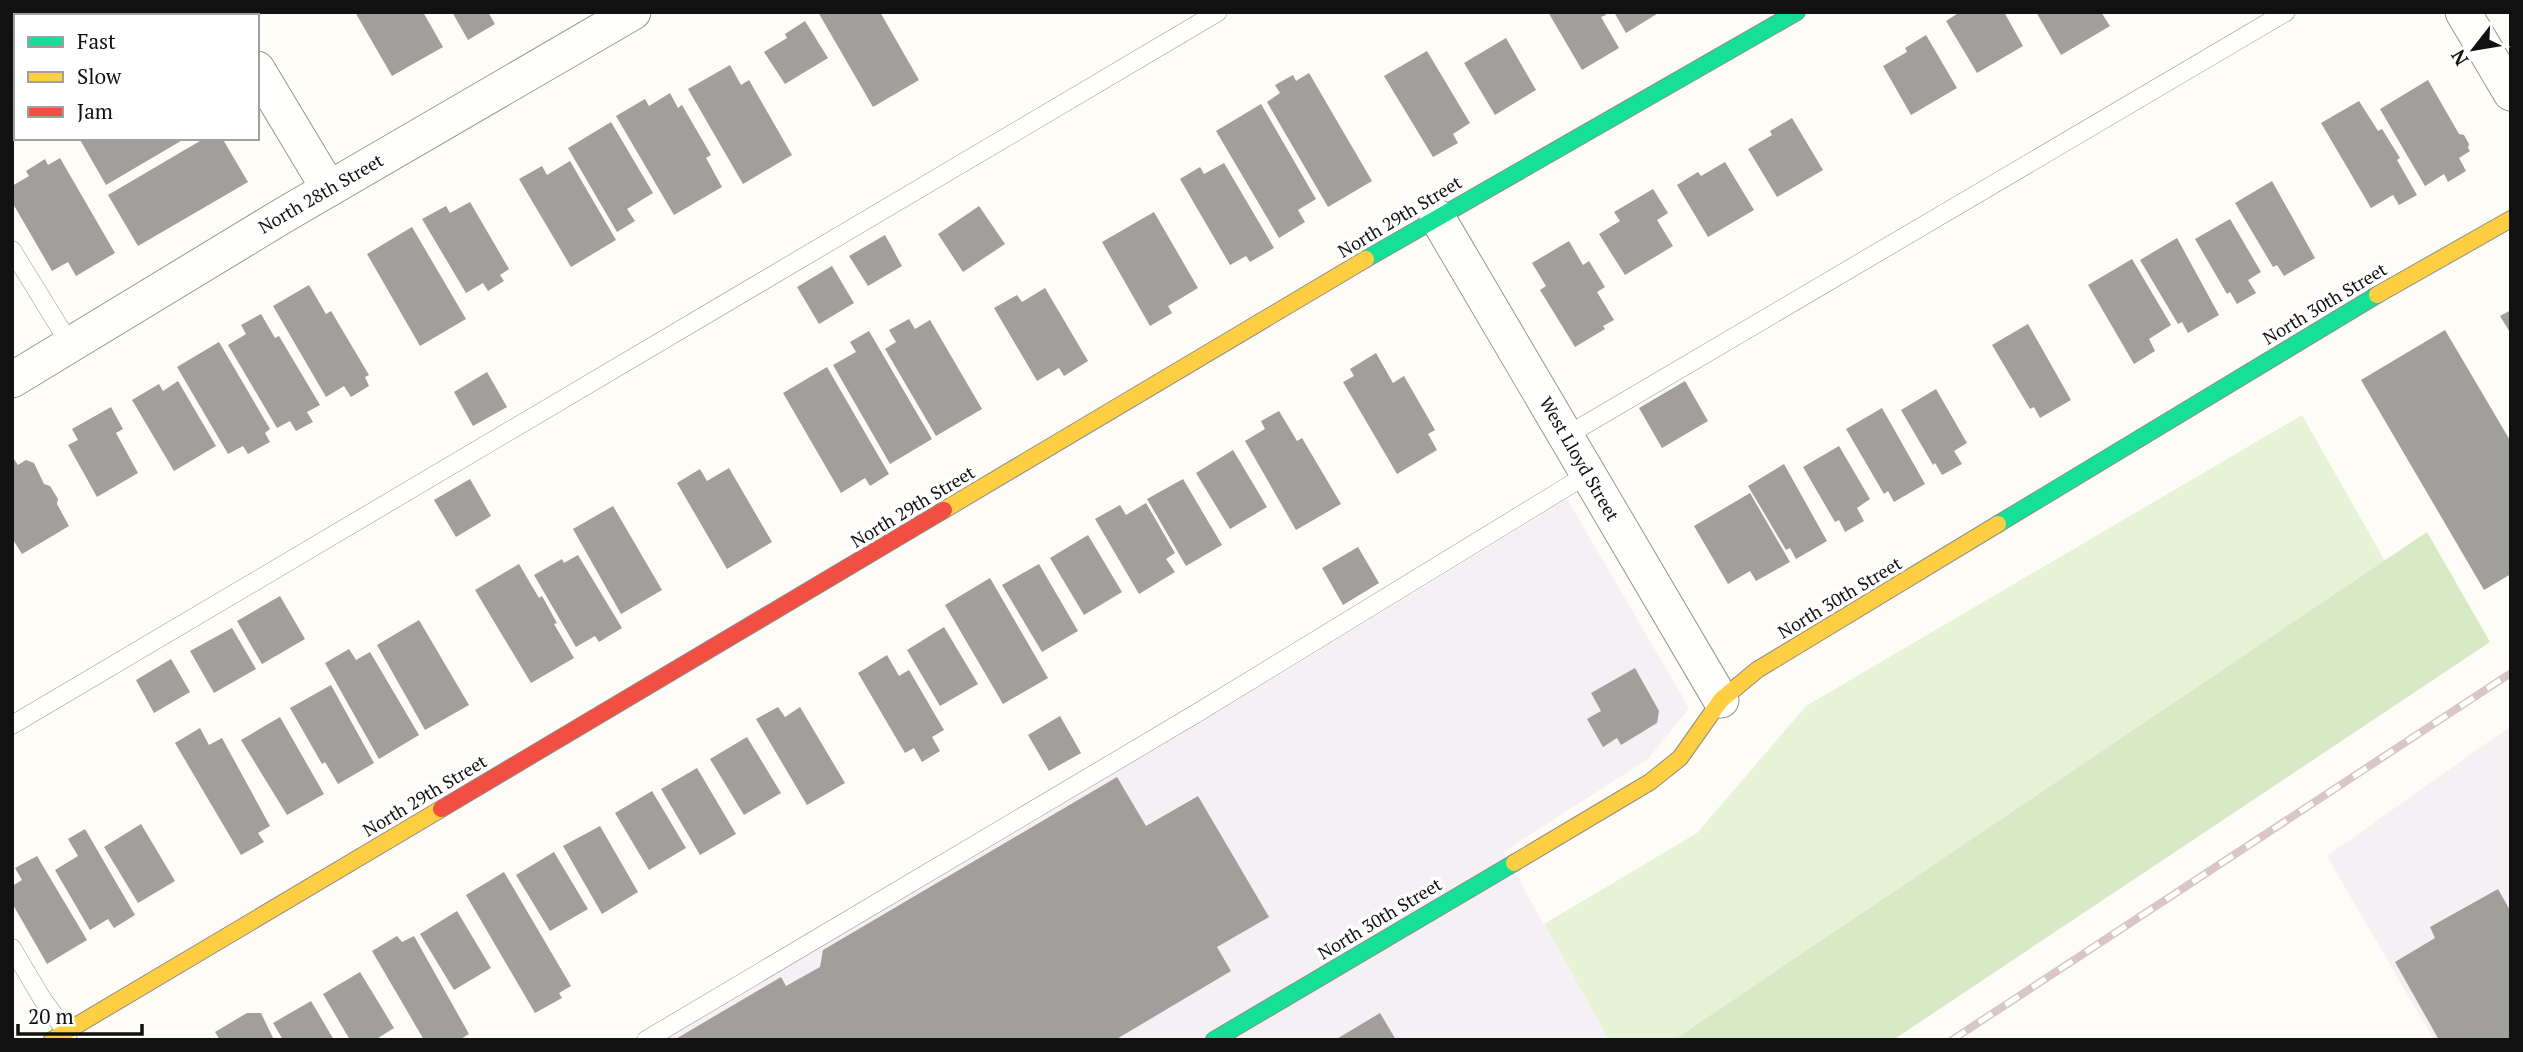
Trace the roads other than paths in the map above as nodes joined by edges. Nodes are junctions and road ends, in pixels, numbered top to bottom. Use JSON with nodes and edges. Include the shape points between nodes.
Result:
{"nodes":[{"id":1,"x":633,"y":12,"type":"edge"},
{"id":2,"x":1218,"y":12,"type":"edge"},
{"id":3,"x":1797,"y":12,"type":"edge"},
{"id":4,"x":2286,"y":12,"type":"edge"},
{"id":5,"x":2463,"y":12,"type":"edge"},
{"id":6,"x":259,"y":72,"type":"edge"},
{"id":7,"x":2511,"y":93,"type":"edge"},
{"id":8,"x":329,"y":189,"type":"junction"},
{"id":9,"x":1437,"y":217,"type":"junction"},
{"id":10,"x":2511,"y":219,"type":"edge"},
{"id":11,"x":12,"y":250,"type":"edge"},
{"id":12,"x":71,"y":346,"type":"junction"},
{"id":13,"x":12,"y":380,"type":"edge"},
{"id":14,"x":1566,"y":436,"type":"junction"},
{"id":15,"x":1588,"y":474,"type":"junction"},
{"id":16,"x":1721,"y":700,"type":"junction"},
{"id":17,"x":12,"y":725,"type":"edge"},
{"id":18,"x":12,"y":948,"type":"edge"},
{"id":19,"x":63,"y":1037,"type":"edge"},
{"id":20,"x":646,"y":1040,"type":"edge"},
{"id":21,"x":1214,"y":1040,"type":"edge"}],
"edges":[{"from":1,"to":8,"type":"street","name":"North 28th Street"},
{"from":2,"to":17,"type":"lane"},
{"from":3,"to":9,"type":"street","name":"North 29th Street"},
{"from":4,"to":14,"type":"lane"},
{"from":5,"to":7,"type":"street"},
{"from":6,"to":8,"type":"street"},
{"from":8,"to":12,"type":"street","name":"North 28th Street"},
{"from":9,"to":14,"type":"street","name":"West Lloyd Street"},
{"from":9,"to":19,"type":"street","name":"North 29th Street"},
{"from":10,"to":16,"type":"street","name":"North 30th Street","via":[[2328,324],[1757,670]]},
{"from":11,"to":12,"type":"lane"},
{"from":12,"to":13,"type":"street","name":"North 28th Street"},
{"from":14,"to":15,"type":"street","name":"West Lloyd Street"},
{"from":15,"to":16,"type":"street","name":"West Lloyd Street"},
{"from":15,"to":20,"type":"lane","via":[[1198,713]]},
{"from":16,"to":21,"type":"street","name":"North 30th Street","via":[[1680,758],[1650,782]]},
{"from":18,"to":19,"type":"lane"}]}
